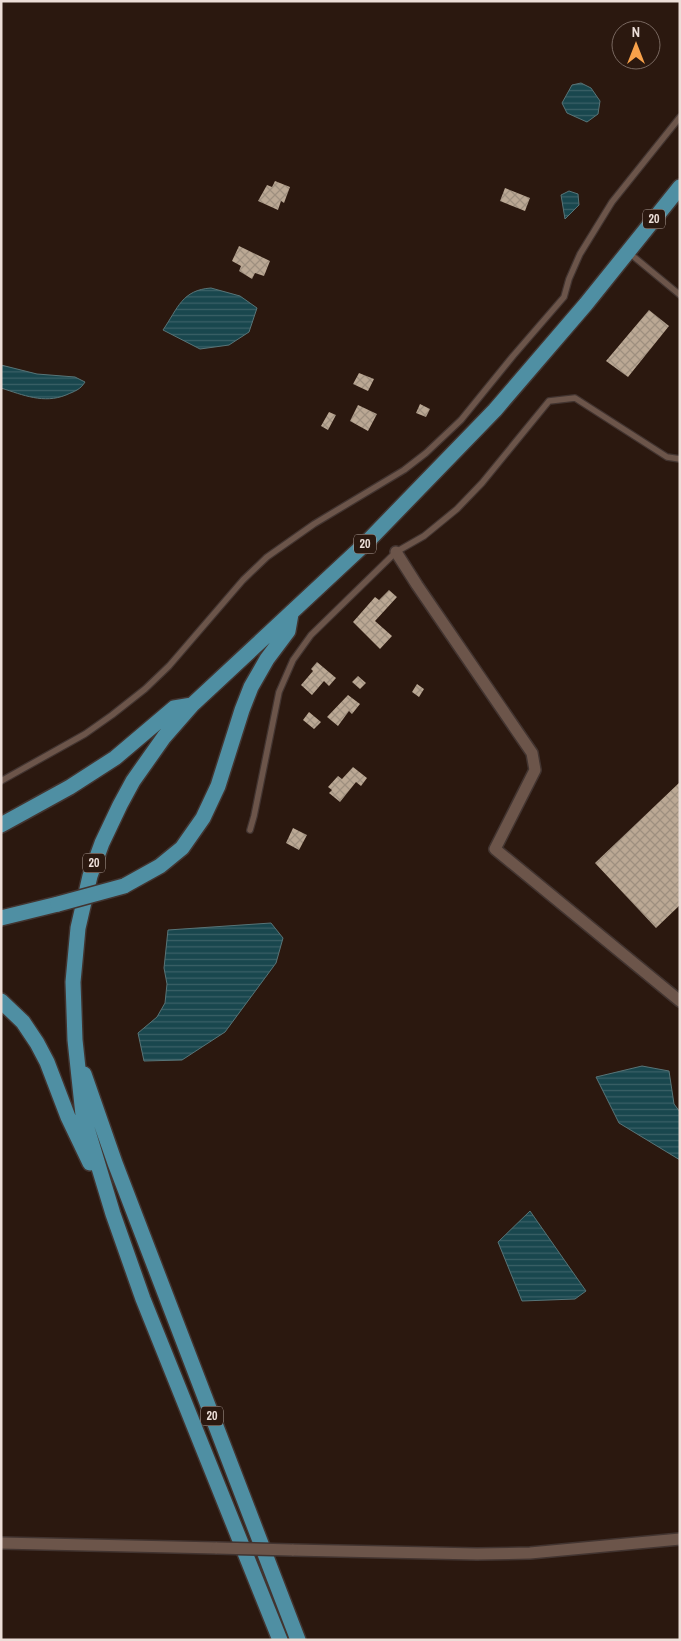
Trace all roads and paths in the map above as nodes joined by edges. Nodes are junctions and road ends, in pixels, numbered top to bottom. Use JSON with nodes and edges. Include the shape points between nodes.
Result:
{"nodes":[{"id":1,"x":680,"y":117,"type":"edge"},
{"id":2,"x":680,"y":186,"type":"edge"},
{"id":3,"x":628,"y":252,"type":"junction"},
{"id":4,"x":680,"y":295,"type":"edge"},
{"id":5,"x":680,"y":459,"type":"edge"},
{"id":6,"x":396,"y":552,"type":"junction"},
{"id":7,"x":292,"y":614,"type":"junction"},
{"id":8,"x":192,"y":705,"type":"junction"},
{"id":9,"x":1,"y":781,"type":"edge"},
{"id":10,"x":1,"y":825,"type":"edge"},
{"id":11,"x":250,"y":830,"type":"dead end"},
{"id":12,"x":1,"y":918,"type":"edge"},
{"id":13,"x":1,"y":1001,"type":"edge"},
{"id":14,"x":680,"y":1002,"type":"edge"},
{"id":15,"x":76,"y":1048,"type":"junction"},
{"id":16,"x":113,"y":1214,"type":"junction"},
{"id":17,"x":680,"y":1539,"type":"edge"},
{"id":18,"x":1,"y":1543,"type":"edge"},
{"id":19,"x":280,"y":1640,"type":"edge"},
{"id":20,"x":298,"y":1640,"type":"edge"}],
"edges":[{"from":1,"to":9,"type":"lane","via":[[612,202],[580,254],[564,297],[461,420],[404,470],[314,524],[267,557],[242,580],[169,666],[112,715],[85,734]]},
{"from":2,"to":3,"type":"main road","number":"20"},
{"from":3,"to":4,"type":"lane"},
{"from":3,"to":7,"type":"main road","number":"20","via":[[495,410]]},
{"from":5,"to":6,"type":"lane","via":[[667,457],[575,398],[549,400],[457,510],[424,536]]},
{"from":6,"to":11,"type":"lane","via":[[311,635],[293,660],[279,692]]},
{"from":6,"to":14,"type":"street","via":[[532,753],[535,770],[495,848]]},
{"from":7,"to":8,"type":"main road","number":"20"},
{"from":7,"to":12,"type":"main road","bridge":true,"via":[[288,631],[251,687],[218,786],[203,818],[182,848],[160,866],[124,886]]},
{"from":8,"to":10,"type":"main road","via":[[174,708],[115,758]]},
{"from":8,"to":15,"type":"main road","number":"20","via":[[133,781],[102,843],[90,876],[78,928],[73,982]]},
{"from":13,"to":16,"type":"main road","via":[[23,1022],[47,1062],[68,1117]]},
{"from":15,"to":16,"type":"main road","number":"20","via":[[83,1115]]},
{"from":15,"to":20,"type":"main road","number":"20","via":[[115,1163]]},
{"from":16,"to":19,"type":"main road","number":"20"},
{"from":17,"to":18,"type":"street","bridge":true,"via":[[530,1553],[467,1554]]}]}
